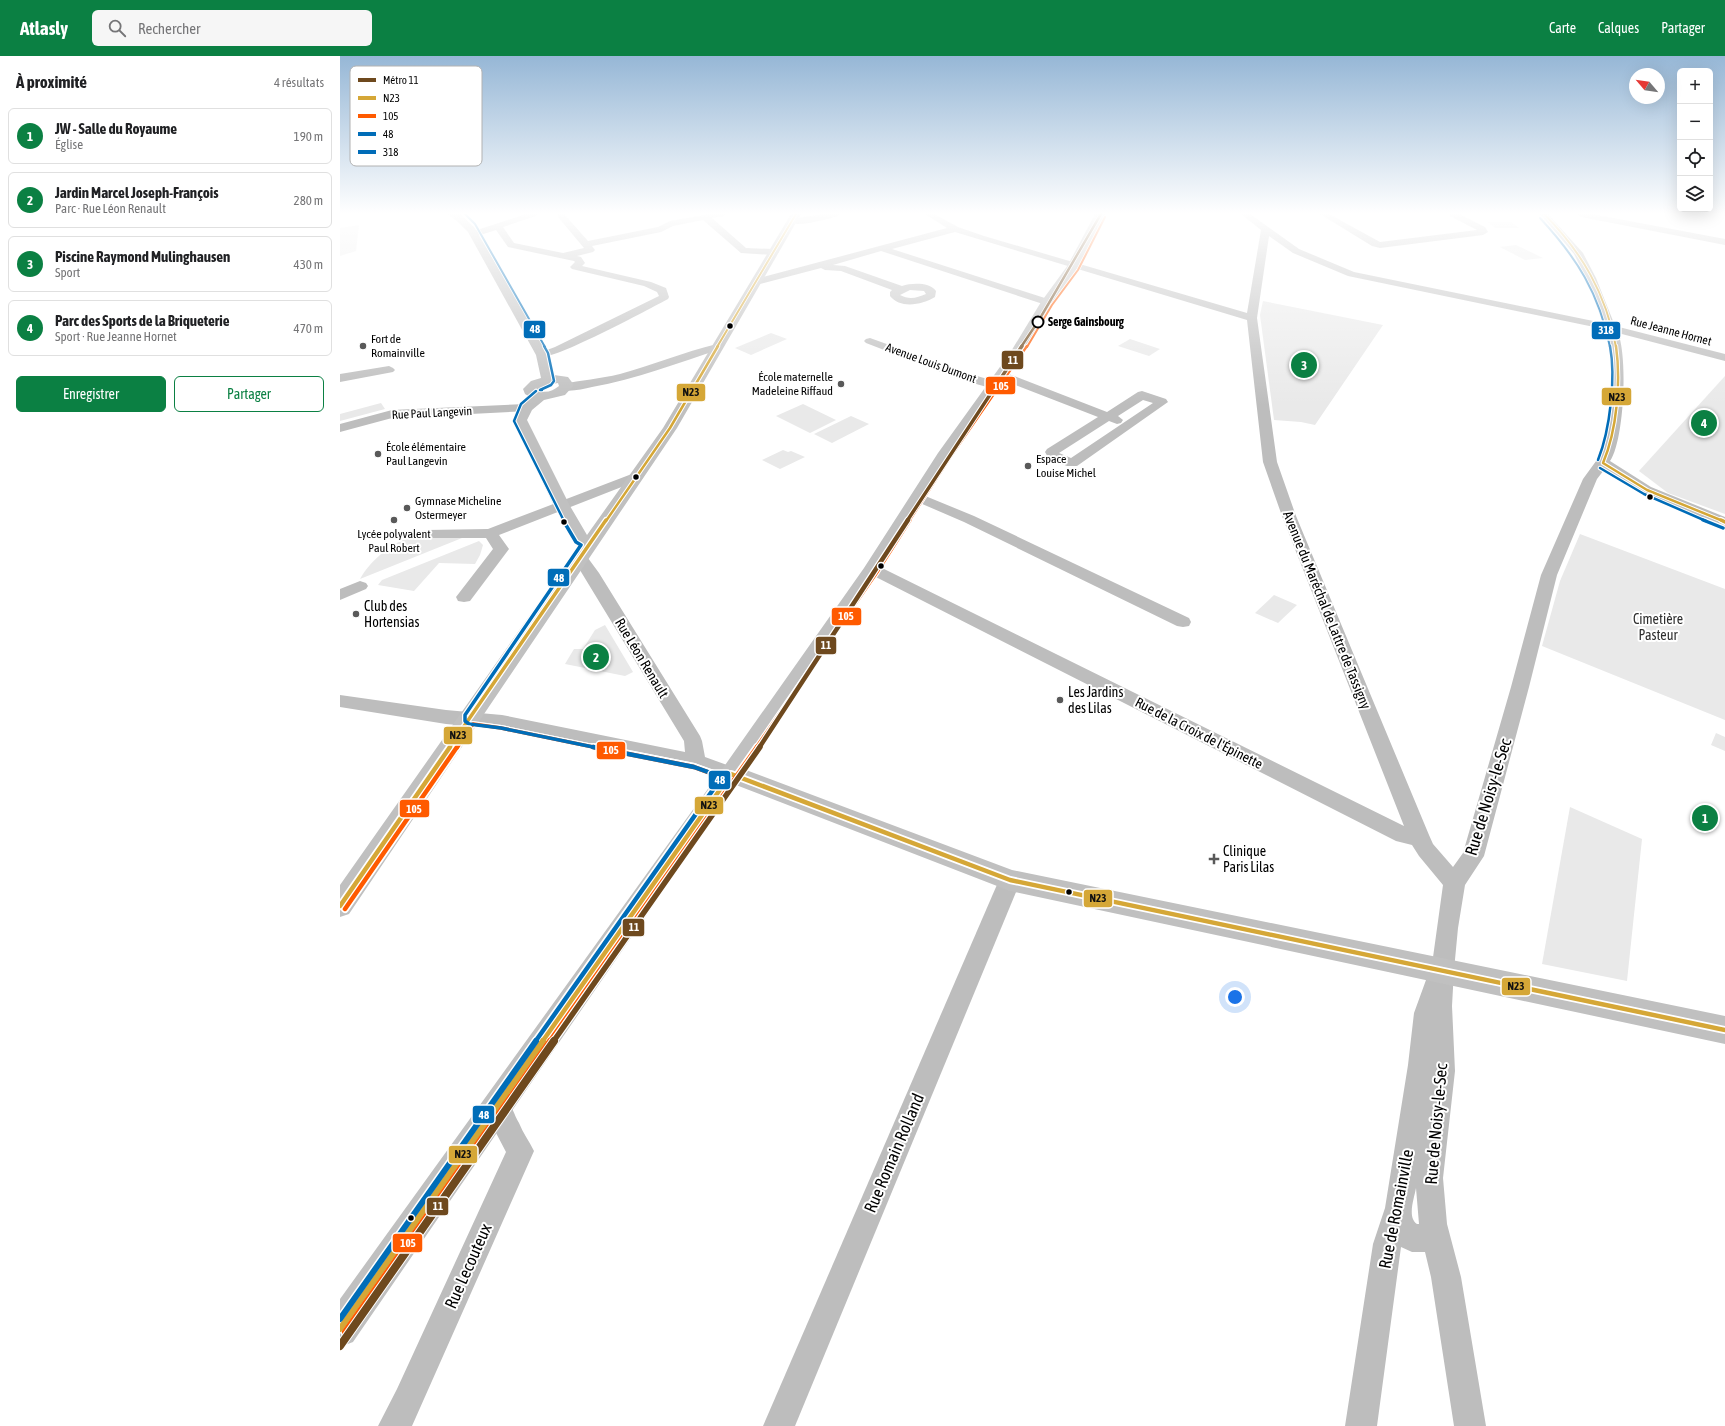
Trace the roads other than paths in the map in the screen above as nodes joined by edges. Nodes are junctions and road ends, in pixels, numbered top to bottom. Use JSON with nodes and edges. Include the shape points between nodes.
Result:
{"nodes":[{"id":1,"x":499,"y":278,"type":"edge"},
{"id":2,"x":629,"y":278,"type":"edge"},
{"id":3,"x":758,"y":278,"type":"edge"},
{"id":4,"x":772,"y":278,"type":"edge"},
{"id":5,"x":874,"y":278,"type":"edge"},
{"id":6,"x":973,"y":278,"type":"edge"},
{"id":7,"x":1064,"y":278,"type":"edge"},
{"id":8,"x":1114,"y":278,"type":"edge"},
{"id":9,"x":1258,"y":278,"type":"edge"},
{"id":10,"x":1370,"y":278,"type":"edge"},
{"id":11,"x":1591,"y":278,"type":"edge"},
{"id":12,"x":756,"y":282,"type":"junction"},
{"id":13,"x":900,"y":289,"type":"dead end"},
{"id":14,"x":1047,"y":302,"type":"junction"},
{"id":15,"x":1252,"y":318,"type":"junction"},
{"id":16,"x":1611,"y":328,"type":"junction"},
{"id":17,"x":870,"y":341,"type":"dead end"},
{"id":18,"x":718,"y":347,"type":"junction"},
{"id":19,"x":543,"y":355,"type":"junction"},
{"id":20,"x":1725,"y":358,"type":"edge"},
{"id":21,"x":389,"y":370,"type":"dead end"},
{"id":22,"x":340,"y":378,"type":"edge"},
{"id":23,"x":548,"y":380,"type":"junction"},
{"id":24,"x":997,"y":380,"type":"junction"},
{"id":25,"x":566,"y":388,"type":"junction"},
{"id":26,"x":540,"y":396,"type":"junction"},
{"id":27,"x":526,"y":408,"type":"junction"},
{"id":28,"x":1108,"y":416,"type":"junction"},
{"id":29,"x":1129,"y":424,"type":"junction"},
{"id":30,"x":340,"y":428,"type":"edge"},
{"id":31,"x":1603,"y":464,"type":"junction"},
{"id":32,"x":637,"y":476,"type":"junction"},
{"id":33,"x":918,"y":497,"type":"junction"},
{"id":34,"x":562,"y":506,"type":"junction"},
{"id":35,"x":1725,"y":522,"type":"edge"},
{"id":36,"x":490,"y":533,"type":"junction"},
{"id":37,"x":427,"y":534,"type":"dead end"},
{"id":38,"x":585,"y":550,"type":"junction"},
{"id":39,"x":872,"y":569,"type":"junction"},
{"id":40,"x":360,"y":586,"type":"dead end"},
{"id":41,"x":340,"y":595,"type":"edge"},
{"id":42,"x":464,"y":597,"type":"dead end"},
{"id":43,"x":1183,"y":622,"type":"dead end"},
{"id":44,"x":340,"y":701,"type":"edge"},
{"id":45,"x":470,"y":718,"type":"junction"},
{"id":46,"x":696,"y":761,"type":"junction"},
{"id":47,"x":731,"y":774,"type":"junction"},
{"id":48,"x":1419,"y":837,"type":"junction"},
{"id":49,"x":1010,"y":880,"type":"junction"},
{"id":50,"x":1454,"y":883,"type":"junction"},
{"id":51,"x":340,"y":906,"type":"edge"},
{"id":52,"x":1442,"y":970,"type":"junction"},
{"id":53,"x":1725,"y":1030,"type":"edge"},
{"id":54,"x":496,"y":1108,"type":"junction"},
{"id":55,"x":1398,"y":1211,"type":"junction"},
{"id":56,"x":1433,"y":1225,"type":"junction"},
{"id":57,"x":340,"y":1329,"type":"edge"},
{"id":58,"x":394,"y":1426,"type":"edge"},
{"id":59,"x":779,"y":1426,"type":"edge"},
{"id":60,"x":1361,"y":1426,"type":"edge"},
{"id":61,"x":1470,"y":1426,"type":"edge"}],
"edges":[{"from":1,"to":19,"type":"street"},
{"from":2,"to":19,"type":"street","via":[[662,290],[664,297]]},
{"from":3,"to":12,"type":"street"},
{"from":4,"to":12,"type":"street"},
{"from":5,"to":13,"type":"street"},
{"from":6,"to":14,"type":"street"},
{"from":7,"to":14,"type":"street"},
{"from":8,"to":15,"type":"street"},
{"from":9,"to":15,"type":"street","name":"Avenue du Maréchal de Lattre de Tassigny"},
{"from":10,"to":16,"type":"street","name":"Rue Jeanne Hornet"},
{"from":11,"to":16,"type":"street"},
{"from":12,"to":18,"type":"street"},
{"from":14,"to":24,"type":"street"},
{"from":15,"to":48,"type":"street","name":"Avenue du Maréchal de Lattre de Tassigny","via":[[1270,462]]},
{"from":16,"to":20,"type":"street","name":"Rue Jeanne Hornet"},
{"from":16,"to":31,"type":"street","via":[[1618,360],[1617,399]]},
{"from":17,"to":24,"type":"street","name":"Avenue Louis Dumont","via":[[966,377]]},
{"from":18,"to":25,"type":"street","via":[[626,376]]},
{"from":18,"to":32,"type":"street","via":[[670,428]]},
{"from":19,"to":23,"type":"street"},
{"from":21,"to":22,"type":"street"},
{"from":23,"to":25,"type":"street","via":[[563,380],[566,382]]},
{"from":23,"to":26,"type":"street","via":[[537,383],[530,389],[531,394]]},
{"from":24,"to":28,"type":"street","name":"Avenue Louis Dumont"},
{"from":24,"to":33,"type":"street"},
{"from":25,"to":26,"type":"street","via":[[555,394]]},
{"from":26,"to":27,"type":"street"},
{"from":27,"to":30,"type":"street","name":"Rue Paul Langevin","via":[[392,414]]},
{"from":27,"to":34,"type":"street","via":[[520,420]]},
{"from":28,"to":29,"type":"street","name":"Avenue Louis Dumont"},
{"from":28,"to":29,"type":"street","via":[[1142,395],[1162,402]]},
{"from":28,"to":29,"type":"street","via":[[1052,452],[1054,456],[1072,463]]},
{"from":31,"to":35,"type":"street","via":[[1657,496]]},
{"from":31,"to":50,"type":"street","name":"Rue de Noisy-le-Sec","via":[[1590,479],[1549,575],[1473,856]]},
{"from":32,"to":34,"type":"street"},
{"from":32,"to":38,"type":"street"},
{"from":33,"to":39,"type":"street"},
{"from":33,"to":43,"type":"street"},
{"from":34,"to":36,"type":"street"},
{"from":34,"to":38,"type":"street"},
{"from":36,"to":37,"type":"street"},
{"from":36,"to":42,"type":"street","via":[[502,549]]},
{"from":38,"to":45,"type":"street"},
{"from":38,"to":46,"type":"street","name":"Rue Léon Renault","via":[[591,573],[693,741]]},
{"from":39,"to":47,"type":"street"},
{"from":39,"to":48,"type":"street","name":"Rue de la Croix de l'Épinette","via":[[1403,835]]},
{"from":40,"to":41,"type":"street"},
{"from":44,"to":45,"type":"street","via":[[446,717]]},
{"from":45,"to":46,"type":"street","via":[[502,722]]},
{"from":45,"to":51,"type":"street"},
{"from":46,"to":47,"type":"street"},
{"from":47,"to":49,"type":"street"},
{"from":47,"to":54,"type":"street"},
{"from":48,"to":50,"type":"street","name":"Avenue du Maréchal de Lattre de Tassigny","via":[[1426,850]]},
{"from":49,"to":52,"type":"street"},
{"from":49,"to":59,"type":"street","name":"Rue Romain Rolland"},
{"from":50,"to":52,"type":"street","name":"Rue de Noisy-le-Sec"},
{"from":52,"to":53,"type":"street"},
{"from":52,"to":55,"type":"street","name":"Rue de Romainville","via":[[1426,1013],[1421,1065]]},
{"from":52,"to":56,"type":"street","name":"Rue de Noisy-le-Sec","via":[[1442,1071],[1429,1178]]},
{"from":54,"to":57,"type":"street"},
{"from":54,"to":58,"type":"street","name":"Rue Lecouteux","via":[[503,1116],[506,1127],[520,1151]]},
{"from":55,"to":56,"type":"street","via":[[1399,1224],[1411,1238],[1422,1239],[1431,1236]]},
{"from":55,"to":60,"type":"street","name":"Rue de Romainville","via":[[1387,1244]]},
{"from":56,"to":61,"type":"street","name":"Rue de Noisy-le-Sec","via":[[1446,1277]]}]}
